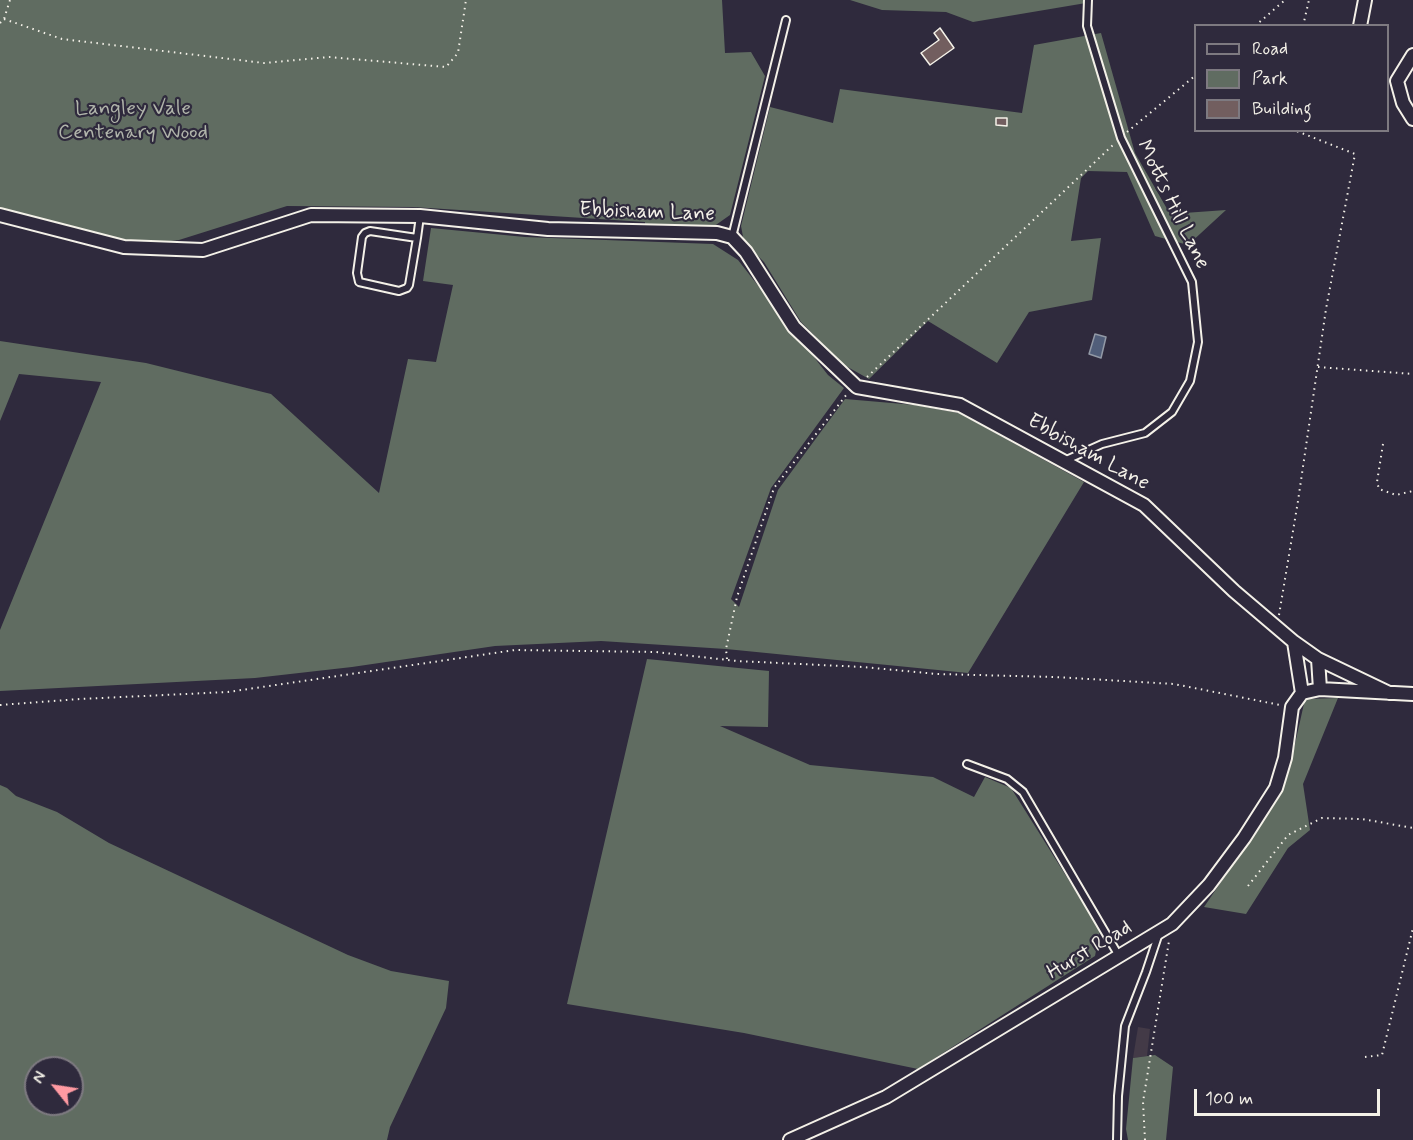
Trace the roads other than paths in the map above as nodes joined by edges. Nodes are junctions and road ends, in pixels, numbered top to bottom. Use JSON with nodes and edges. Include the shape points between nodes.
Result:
{"nodes":[{"id":1,"x":1088,"y":0,"type":"edge"},
{"id":2,"x":1365,"y":0,"type":"edge"},
{"id":3,"x":786,"y":20,"type":"dead end"},
{"id":4,"x":1360,"y":24,"type":"edge"},
{"id":5,"x":1413,"y":55,"type":"edge"},
{"id":6,"x":1389,"y":73,"type":"edge"},
{"id":7,"x":1397,"y":81,"type":"junction"},
{"id":8,"x":1413,"y":119,"type":"edge"},
{"id":9,"x":0,"y":215,"type":"edge"},
{"id":10,"x":420,"y":216,"type":"junction"},
{"id":11,"x":732,"y":237,"type":"junction"},
{"id":12,"x":417,"y":238,"type":"junction"},
{"id":13,"x":1064,"y":461,"type":"junction"},
{"id":14,"x":1294,"y":642,"type":"junction"},
{"id":15,"x":1318,"y":659,"type":"junction"},
{"id":16,"x":1320,"y":689,"type":"junction"},
{"id":17,"x":1302,"y":693,"type":"junction"},
{"id":18,"x":1389,"y":693,"type":"junction"},
{"id":19,"x":1413,"y":694,"type":"edge"},
{"id":20,"x":968,"y":764,"type":"dead end"},
{"id":21,"x":1159,"y":932,"type":"junction"},
{"id":22,"x":1119,"y":956,"type":"junction"},
{"id":23,"x":790,"y":1140,"type":"edge"},
{"id":24,"x":1117,"y":1140,"type":"edge"}],
"edges":[{"from":1,"to":13,"type":"lane","name":"Motts Hill Lane","via":[[1087,26],[1121,138],[1192,282],[1198,342],[1190,381],[1172,412],[1144,433],[1102,444]]},
{"from":2,"to":4,"type":"street"},
{"from":3,"to":11,"type":"lane"},
{"from":5,"to":7,"type":"street"},
{"from":6,"to":7,"type":"street"},
{"from":7,"to":8,"type":"street","via":[[1403,104]]},
{"from":9,"to":10,"type":"street","name":"Ebbisham Lane","via":[[124,247],[203,250],[311,216]]},
{"from":10,"to":11,"type":"street","name":"Ebbisham Lane","via":[[548,229],[717,232]]},
{"from":10,"to":12,"type":"lane"},
{"from":11,"to":13,"type":"street","name":"Ebbisham Lane","via":[[746,252],[794,327],[857,387],[960,405]]},
{"from":12,"to":12,"type":"lane","via":[[407,288],[399,291],[359,282],[357,273],[365,233]]},
{"from":13,"to":14,"type":"street","name":"Ebbisham Lane","via":[[1144,505]]},
{"from":14,"to":15,"type":"street","name":"Ebbisham Lane"},
{"from":14,"to":17,"type":"street"},
{"from":15,"to":16,"type":"street"},
{"from":15,"to":18,"type":"street","name":"Ebbisham Lane"},
{"from":16,"to":17,"type":"street","name":"Ebbisham Lane"},
{"from":16,"to":18,"type":"street","name":"Ebbisham Lane"},
{"from":17,"to":21,"type":"street","name":"Hurst Road","via":[[1292,707],[1285,758],[1276,788],[1209,885],[1172,924]]},
{"from":18,"to":19,"type":"street","name":"Ebbisham Lane"},
{"from":20,"to":22,"type":"lane","via":[[1007,779],[1023,792]]},
{"from":21,"to":22,"type":"street","name":"Hurst Road"},
{"from":21,"to":24,"type":"lane","via":[[1125,1026]]},
{"from":22,"to":23,"type":"street","name":"Hurst Road","via":[[886,1097]]}]}
